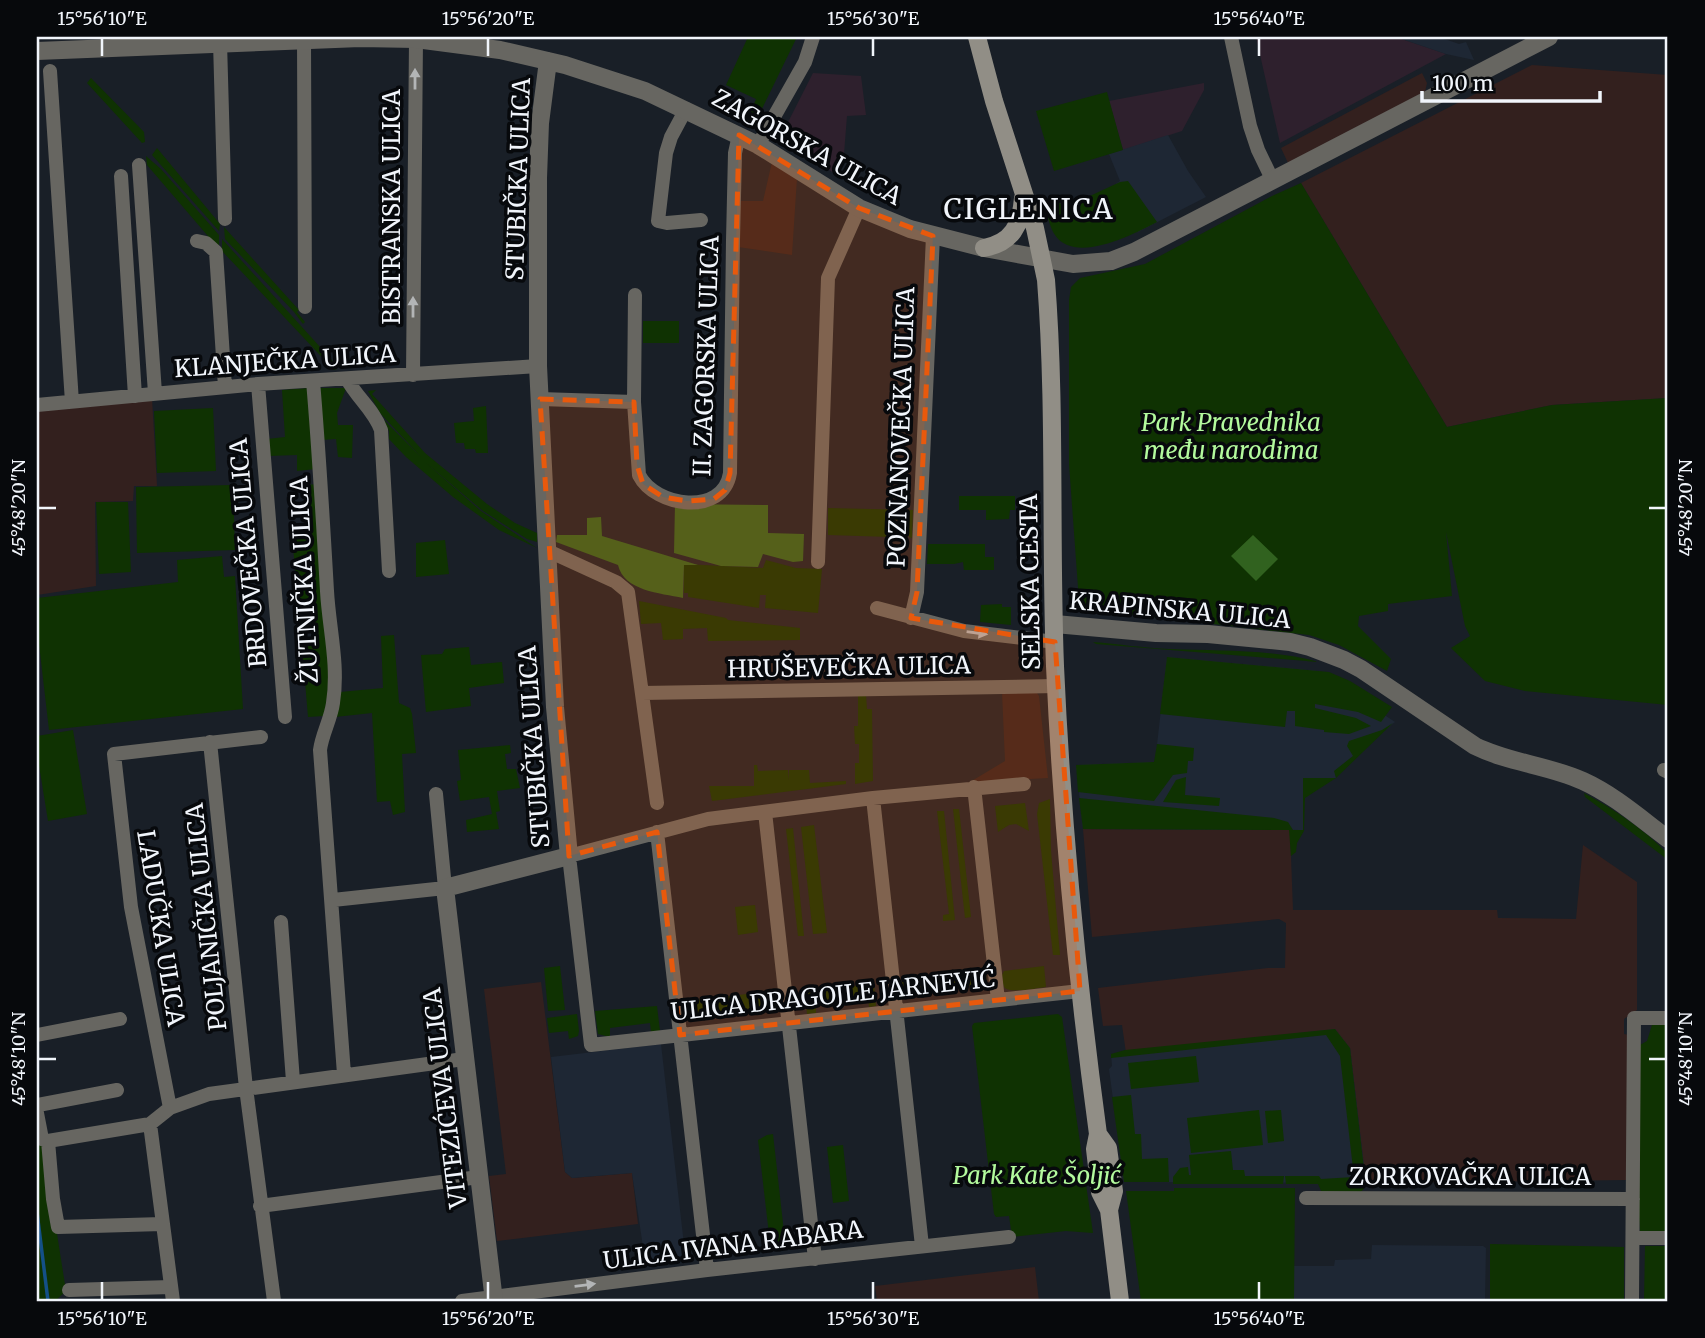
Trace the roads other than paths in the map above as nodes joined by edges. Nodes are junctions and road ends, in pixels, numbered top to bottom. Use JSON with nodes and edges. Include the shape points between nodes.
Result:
{"nodes":[{"id":1,"x":813,"y":37,"type":"edge"},
{"id":2,"x":977,"y":37,"type":"edge"},
{"id":3,"x":1231,"y":37,"type":"edge"},
{"id":4,"x":1549,"y":37,"type":"edge"},
{"id":5,"x":278,"y":38,"type":"edge"},
{"id":6,"x":304,"y":39,"type":"junction"},
{"id":7,"x":416,"y":39,"type":"junction"},
{"id":8,"x":228,"y":40,"type":"edge"},
{"id":9,"x":195,"y":41,"type":"edge"},
{"id":10,"x":82,"y":43,"type":"edge"},
{"id":11,"x":37,"y":51,"type":"edge"},
{"id":12,"x":548,"y":61,"type":"junction"},
{"id":13,"x":50,"y":71,"type":"dead end"},
{"id":14,"x":686,"y":109,"type":"junction"},
{"id":15,"x":739,"y":135,"type":"junction"},
{"id":16,"x":758,"y":145,"type":"junction"},
{"id":17,"x":139,"y":165,"type":"dead end"},
{"id":18,"x":121,"y":176,"type":"dead end"},
{"id":19,"x":1272,"y":179,"type":"junction"},
{"id":20,"x":1023,"y":188,"type":"junction"},
{"id":21,"x":859,"y":208,"type":"junction"},
{"id":22,"x":225,"y":219,"type":"dead end"},
{"id":23,"x":701,"y":220,"type":"dead end"},
{"id":24,"x":933,"y":236,"type":"junction"},
{"id":25,"x":197,"y":241,"type":"dead end"},
{"id":26,"x":984,"y":248,"type":"junction"},
{"id":27,"x":1043,"y":260,"type":"junction"},
{"id":28,"x":635,"y":295,"type":"dead end"},
{"id":29,"x":305,"y":307,"type":"dead end"},
{"id":30,"x":538,"y":366,"type":"junction"},
{"id":31,"x":413,"y":375,"type":"junction"},
{"id":32,"x":347,"y":379,"type":"junction"},
{"id":33,"x":313,"y":381,"type":"junction"},
{"id":34,"x":258,"y":384,"type":"junction"},
{"id":35,"x":225,"y":387,"type":"junction"},
{"id":36,"x":155,"y":393,"type":"junction"},
{"id":37,"x":135,"y":396,"type":"junction"},
{"id":38,"x":540,"y":399,"type":"junction"},
{"id":39,"x":72,"y":402,"type":"junction"},
{"id":40,"x":634,"y":402,"type":"junction"},
{"id":41,"x":37,"y":405,"type":"edge"},
{"id":42,"x":546,"y":551,"type":"junction"},
{"id":43,"x":817,"y":562,"type":"dead end"},
{"id":44,"x":389,"y":570,"type":"dead end"},
{"id":45,"x":877,"y":608,"type":"dead end"},
{"id":46,"x":911,"y":618,"type":"junction"},
{"id":47,"x":1055,"y":633,"type":"junction"},
{"id":48,"x":1057,"y":686,"type":"junction"},
{"id":49,"x":642,"y":693,"type":"junction"},
{"id":50,"x":285,"y":717,"type":"dead end"},
{"id":51,"x":261,"y":737,"type":"dead end"},
{"id":52,"x":211,"y":742,"type":"junction"},
{"id":53,"x":1024,"y":785,"type":"dead end"},
{"id":54,"x":974,"y":788,"type":"junction"},
{"id":55,"x":436,"y":794,"type":"dead end"},
{"id":56,"x":873,"y":798,"type":"junction"},
{"id":57,"x":657,"y":803,"type":"dead end"},
{"id":58,"x":765,"y":812,"type":"junction"},
{"id":59,"x":657,"y":832,"type":"junction"},
{"id":60,"x":1668,"y":839,"type":"edge"},
{"id":61,"x":569,"y":856,"type":"junction"},
{"id":62,"x":445,"y":888,"type":"junction"},
{"id":63,"x":332,"y":900,"type":"junction"},
{"id":64,"x":281,"y":922,"type":"dead end"},
{"id":65,"x":1080,"y":991,"type":"junction"},
{"id":66,"x":998,"y":1000,"type":"junction"},
{"id":67,"x":896,"y":1011,"type":"junction"},
{"id":68,"x":1668,"y":1018,"type":"edge"},
{"id":69,"x":120,"y":1019,"type":"dead end"},
{"id":70,"x":788,"y":1023,"type":"junction"},
{"id":71,"x":37,"y":1035,"type":"edge"},
{"id":72,"x":680,"y":1035,"type":"junction"},
{"id":73,"x":464,"y":1059,"type":"junction"},
{"id":74,"x":344,"y":1074,"type":"junction"},
{"id":75,"x":293,"y":1081,"type":"junction"},
{"id":76,"x":246,"y":1088,"type":"junction"},
{"id":77,"x":117,"y":1090,"type":"dead end"},
{"id":78,"x":37,"y":1099,"type":"edge"},
{"id":79,"x":37,"y":1105,"type":"edge"},
{"id":80,"x":170,"y":1108,"type":"junction"},
{"id":81,"x":37,"y":1113,"type":"edge"},
{"id":82,"x":150,"y":1124,"type":"junction"},
{"id":83,"x":48,"y":1141,"type":"junction"},
{"id":84,"x":479,"y":1177,"type":"junction"},
{"id":85,"x":1306,"y":1198,"type":"dead end"},
{"id":86,"x":1633,"y":1199,"type":"junction"},
{"id":87,"x":260,"y":1206,"type":"junction"},
{"id":88,"x":162,"y":1224,"type":"junction"},
{"id":89,"x":1009,"y":1237,"type":"dead end"},
{"id":90,"x":1633,"y":1238,"type":"junction"},
{"id":91,"x":1668,"y":1238,"type":"edge"},
{"id":92,"x":922,"y":1246,"type":"junction"},
{"id":93,"x":815,"y":1259,"type":"junction"},
{"id":94,"x":707,"y":1270,"type":"junction"},
{"id":95,"x":69,"y":1290,"type":"dead end"},
{"id":96,"x":172,"y":1294,"type":"edge"},
{"id":97,"x":493,"y":1299,"type":"edge"},
{"id":98,"x":274,"y":1301,"type":"edge"},
{"id":99,"x":462,"y":1301,"type":"edge"},
{"id":100,"x":1120,"y":1301,"type":"edge"},
{"id":101,"x":1632,"y":1301,"type":"edge"}],
"edges":[{"from":1,"to":16,"type":"street","via":[[805,62]]},
{"from":2,"to":20,"type":"main road","name":"SELSKA CESTA"},
{"from":3,"to":19,"type":"street","via":[[1250,126]]},
{"from":4,"to":19,"type":"street","name":"ZAGORSKA ULICA"},
{"from":5,"to":6,"type":"street","name":"ZAGORSKA ULICA"},
{"from":5,"to":8,"type":"street","name":"ZAGORSKA ULICA"},
{"from":6,"to":7,"type":"street","name":"ZAGORSKA ULICA"},
{"from":6,"to":29,"type":"street"},
{"from":7,"to":12,"type":"street","name":"ZAGORSKA ULICA"},
{"from":31,"to":7,"type":"street","name":"BISTRANSKA ULICA","one_way":true},
{"from":8,"to":9,"type":"street","name":"ZAGORSKA ULICA"},
{"from":8,"to":22,"type":"street"},
{"from":9,"to":10,"type":"street","name":"ZAGORSKA ULICA"},
{"from":10,"to":11,"type":"street","name":"ZAGORSKA ULICA"},
{"from":12,"to":14,"type":"street","name":"ZAGORSKA ULICA","via":[[645,91]]},
{"from":12,"to":30,"type":"street","name":"STUBIČKA ULICA","via":[[538,178]]},
{"from":13,"to":39,"type":"street"},
{"from":14,"to":15,"type":"street","name":"ZAGORSKA ULICA"},
{"from":14,"to":23,"type":"street","via":[[666,153],[658,221]]},
{"from":15,"to":16,"type":"street","name":"ZAGORSKA ULICA"},
{"from":15,"to":40,"type":"street","name":"II. ZAGORSKA ULICA","via":[[735,153],[730,473],[721,495],[703,501],[673,499],[655,494],[643,484],[636,465]]},
{"from":16,"to":21,"type":"street","name":"ZAGORSKA ULICA"},
{"from":17,"to":36,"type":"street"},
{"from":18,"to":37,"type":"street"},
{"from":19,"to":27,"type":"street","name":"ZAGORSKA ULICA","via":[[1126,256],[1086,264]]},
{"from":20,"to":26,"type":"main road","via":[[1015,231],[1003,243]]},
{"from":20,"to":27,"type":"main road","name":"SELSKA CESTA"},
{"from":21,"to":24,"type":"street","name":"ZAGORSKA ULICA"},
{"from":21,"to":43,"type":"street","via":[[828,278]]},
{"from":24,"to":26,"type":"street","name":"ZAGORSKA ULICA"},
{"from":24,"to":46,"type":"street","name":"POZNANOVEČKA ULICA","via":[[917,592]]},
{"from":25,"to":35,"type":"street","via":[[216,252]]},
{"from":26,"to":27,"type":"street","name":"ZAGORSKA ULICA"},
{"from":27,"to":47,"type":"main road","name":"SELSKA CESTA","via":[[1049,322]]},
{"from":28,"to":40,"type":"street","name":"II. ZAGORSKA ULICA"},
{"from":30,"to":31,"type":"street","name":"KLANJEČKA ULICA"},
{"from":30,"to":38,"type":"street","name":"STUBIČKA ULICA"},
{"from":31,"to":32,"type":"street","name":"KLANJEČKA ULICA"},
{"from":32,"to":33,"type":"street","name":"KLANJEČKA ULICA"},
{"from":32,"to":44,"type":"street","via":[[381,430]]},
{"from":33,"to":34,"type":"street","name":"KLANJEČKA ULICA"},
{"from":33,"to":63,"type":"street","name":"ŽUTNIČKA ULICA","via":[[334,660],[333,704],[320,750]]},
{"from":34,"to":35,"type":"street","name":"KLANJEČKA ULICA"},
{"from":34,"to":50,"type":"street","name":"BRDOVEČKA ULICA"},
{"from":35,"to":36,"type":"street","name":"KLANJEČKA ULICA"},
{"from":36,"to":37,"type":"street","name":"KLANJEČKA ULICA"},
{"from":37,"to":39,"type":"street","name":"KLANJEČKA ULICA"},
{"from":38,"to":40,"type":"street"},
{"from":38,"to":42,"type":"street","name":"STUBIČKA ULICA"},
{"from":39,"to":41,"type":"street","name":"KLANJEČKA ULICA"},
{"from":42,"to":49,"type":"street","via":[[623,587],[629,598]]},
{"from":42,"to":61,"type":"street","name":"STUBIČKA ULICA"},
{"from":45,"to":46,"type":"street"},
{"from":46,"to":47,"type":"street","one_way":true,"via":[[964,631]]},
{"from":47,"to":48,"type":"main road","name":"SELSKA CESTA"},
{"from":47,"to":60,"type":"street","name":"KRAPINSKA ULICA","via":[[1290,642],[1328,653],[1361,669],[1475,746],[1583,781]]},
{"from":48,"to":49,"type":"street","name":"HRUŠEVEČKA ULICA"},
{"from":48,"to":65,"type":"main road","name":"SELSKA CESTA"},
{"from":49,"to":57,"type":"street"},
{"from":51,"to":52,"type":"street"},
{"from":52,"to":76,"type":"street","name":"POLJANIČKA ULICA"},
{"from":52,"to":80,"type":"street","name":"LADUČKA ULICA","via":[[114,754],[131,908]]},
{"from":53,"to":54,"type":"street"},
{"from":54,"to":56,"type":"street"},
{"from":54,"to":66,"type":"street"},
{"from":55,"to":62,"type":"street"},
{"from":56,"to":58,"type":"street"},
{"from":56,"to":67,"type":"street"},
{"from":58,"to":59,"type":"street","via":[[705,819]]},
{"from":58,"to":70,"type":"street"},
{"from":59,"to":61,"type":"street"},
{"from":59,"to":72,"type":"street"},
{"from":61,"to":62,"type":"street","name":"STUBIČKA ULICA"},
{"from":61,"to":72,"type":"street","name":"ULICA DRAGOJLE JARNEVIĆ","via":[[591,1045]]},
{"from":62,"to":63,"type":"street","name":"STUBIČKA ULICA"},
{"from":62,"to":73,"type":"street","name":"VITEZIĆEVA ULICA"},
{"from":63,"to":74,"type":"street"},
{"from":64,"to":75,"type":"street"},
{"from":65,"to":66,"type":"street","name":"ULICA DRAGOJLE JARNEVIĆ"},
{"from":65,"to":100,"type":"main road","name":"SELSKA CESTA","via":[[1098,1134],[1095,1149],[1100,1192],[1109,1210]]},
{"from":66,"to":67,"type":"street","name":"ULICA DRAGOJLE JARNEVIĆ"},
{"from":67,"to":70,"type":"street","name":"ULICA DRAGOJLE JARNEVIĆ"},
{"from":67,"to":92,"type":"street"},
{"from":68,"to":86,"type":"street","via":[[1634,1018]]},
{"from":69,"to":71,"type":"street"},
{"from":70,"to":72,"type":"street","name":"ULICA DRAGOJLE JARNEVIĆ"},
{"from":70,"to":93,"type":"street"},
{"from":72,"to":94,"type":"street"},
{"from":73,"to":74,"type":"street"},
{"from":73,"to":84,"type":"street","name":"VITEZIĆEVA ULICA"},
{"from":74,"to":75,"type":"street"},
{"from":75,"to":76,"type":"street"},
{"from":76,"to":80,"type":"street","via":[[208,1094]]},
{"from":76,"to":87,"type":"street","name":"POLJANIČKA ULICA"},
{"from":77,"to":79,"type":"street"},
{"from":78,"to":79,"type":"street"},
{"from":80,"to":82,"type":"street"},
{"from":81,"to":83,"type":"street","via":[[42,1139]]},
{"from":82,"to":83,"type":"street"},
{"from":82,"to":88,"type":"street"},
{"from":83,"to":88,"type":"street","via":[[58,1227]]},
{"from":84,"to":87,"type":"street"},
{"from":84,"to":97,"type":"street","name":"VITEZIĆEVA ULICA"},
{"from":85,"to":86,"type":"street","name":"ZORKOVAČKA ULICA"},
{"from":86,"to":90,"type":"street"},
{"from":87,"to":98,"type":"street","name":"POLJANIČKA ULICA"},
{"from":88,"to":96,"type":"street"},
{"from":89,"to":92,"type":"street","name":"ULICA IVANA RABARA"},
{"from":90,"to":91,"type":"street"},
{"from":90,"to":101,"type":"street"},
{"from":92,"to":93,"type":"street","name":"ULICA IVANA RABARA"},
{"from":93,"to":94,"type":"street","name":"ULICA IVANA RABARA"},
{"from":97,"to":94,"type":"street","name":"ULICA IVANA RABARA","one_way":true},
{"from":95,"to":96,"type":"street"},
{"from":97,"to":99,"type":"street","name":"ULICA IVANA RABARA"}]}
